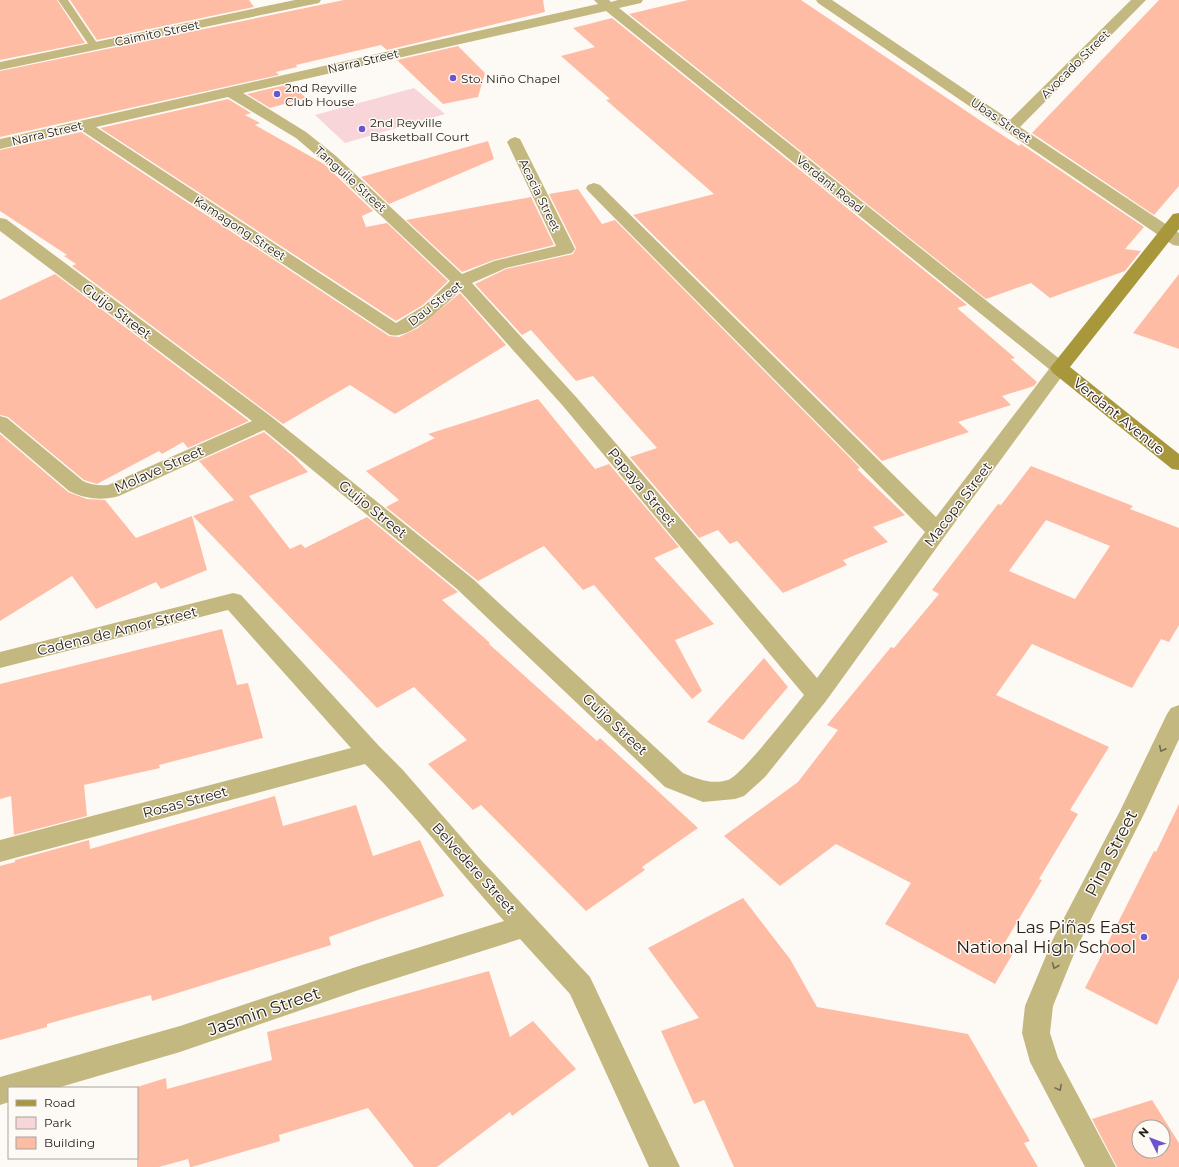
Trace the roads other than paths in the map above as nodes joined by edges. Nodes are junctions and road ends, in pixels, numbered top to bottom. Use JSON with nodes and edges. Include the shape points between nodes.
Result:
{"nodes":[{"id":1,"x":63,"y":0,"type":"edge"},
{"id":2,"x":314,"y":0,"type":"edge"},
{"id":3,"x":636,"y":0,"type":"edge"},
{"id":4,"x":823,"y":0,"type":"edge"},
{"id":5,"x":1138,"y":0,"type":"edge"},
{"id":6,"x":604,"y":3,"type":"edge"},
{"id":7,"x":94,"y":46,"type":"junction"},
{"id":8,"x":0,"y":66,"type":"edge"},
{"id":9,"x":229,"y":91,"type":"junction"},
{"id":10,"x":83,"y":125,"type":"junction"},
{"id":11,"x":1011,"y":127,"type":"junction"},
{"id":12,"x":515,"y":142,"type":"dead end"},
{"id":13,"x":0,"y":144,"type":"edge"},
{"id":14,"x":594,"y":188,"type":"dead end"},
{"id":15,"x":1179,"y":218,"type":"edge"},
{"id":16,"x":0,"y":224,"type":"edge"},
{"id":17,"x":1173,"y":237,"type":"edge"},
{"id":18,"x":566,"y":249,"type":"joint"},
{"id":19,"x":461,"y":282,"type":"junction"},
{"id":20,"x":396,"y":331,"type":"joint"},
{"id":21,"x":1059,"y":368,"type":"junction"},
{"id":22,"x":0,"y":422,"type":"edge"},
{"id":23,"x":266,"y":422,"type":"junction"},
{"id":24,"x":1179,"y":464,"type":"edge"},
{"id":25,"x":937,"y":532,"type":"junction"},
{"id":26,"x":233,"y":602,"type":"joint"},
{"id":27,"x":0,"y":660,"type":"edge"},
{"id":28,"x":818,"y":695,"type":"junction"},
{"id":29,"x":1179,"y":714,"type":"edge"},
{"id":30,"x":370,"y":754,"type":"junction"},
{"id":31,"x":736,"y":789,"type":"joint"},
{"id":32,"x":0,"y":851,"type":"edge"},
{"id":33,"x":526,"y":926,"type":"junction"},
{"id":34,"x":14,"y":1087,"type":"edge"},
{"id":35,"x":665,"y":1167,"type":"edge"},
{"id":36,"x":1102,"y":1167,"type":"edge"}],
"edges":[{"from":1,"to":7,"type":"lane"},
{"from":2,"to":7,"type":"street","name":"Caimito Street"},
{"from":3,"to":6,"type":"street","name":"Narra Street"},
{"from":4,"to":11,"type":"street","name":"Ubas Street"},
{"from":5,"to":11,"type":"street","name":"Avocado Street"},
{"from":6,"to":9,"type":"street","name":"Narra Street"},
{"from":6,"to":21,"type":"street","name":"Verdant Road"},
{"from":7,"to":8,"type":"street","name":"Caimito Street"},
{"from":9,"to":10,"type":"street","name":"Narra Street"},
{"from":9,"to":19,"type":"street","name":"Tanguile Street","via":[[301,135],[330,158]]},
{"from":10,"to":13,"type":"street","name":"Narra Street"},
{"from":10,"to":20,"type":"street","name":"Kamagong Street"},
{"from":11,"to":17,"type":"street","name":"Ubas Street"},
{"from":12,"to":18,"type":"street","name":"Acacia Street"},
{"from":14,"to":25,"type":"street"},
{"from":15,"to":17,"type":"street","name":"Macopa Street"},
{"from":16,"to":23,"type":"street","name":"Guijo Street"},
{"from":17,"to":21,"type":"street","name":"Macopa Street"},
{"from":18,"to":19,"type":"street","name":"Dau Street","via":[[502,263]]},
{"from":19,"to":20,"type":"street","name":"Dau Street","via":[[424,314]]},
{"from":19,"to":28,"type":"street","name":"Papaya Street","via":[[570,402]]},
{"from":21,"to":24,"type":"street","name":"Verdant Avenue"},
{"from":21,"to":25,"type":"street","name":"Macopa Street"},
{"from":22,"to":23,"type":"street","name":"Molave Street","via":[[76,486],[89,492],[100,493],[112,491]]},
{"from":23,"to":31,"type":"street","name":"Guijo Street","via":[[465,584],[674,780],[703,792]]},
{"from":25,"to":28,"type":"street","name":"Macopa Street"},
{"from":26,"to":27,"type":"street","name":"Cadena de Amor Street"},
{"from":26,"to":30,"type":"street","name":"Belvedere Street"},
{"from":28,"to":31,"type":"street","name":"Macopa Street","via":[[756,770]]},
{"from":29,"to":36,"type":"street","name":"Pina Street","one_way":true,"via":[[1063,947],[1039,1006],[1036,1033],[1045,1062]]},
{"from":30,"to":32,"type":"street","name":"Rosas Street"},
{"from":30,"to":33,"type":"street","name":"Belvedere Street","via":[[393,776]]},
{"from":33,"to":34,"type":"street","name":"Jasmin Street","via":[[359,978],[180,1039]]},
{"from":33,"to":35,"type":"street","name":"Belvedere Street","via":[[580,986]]}]}
